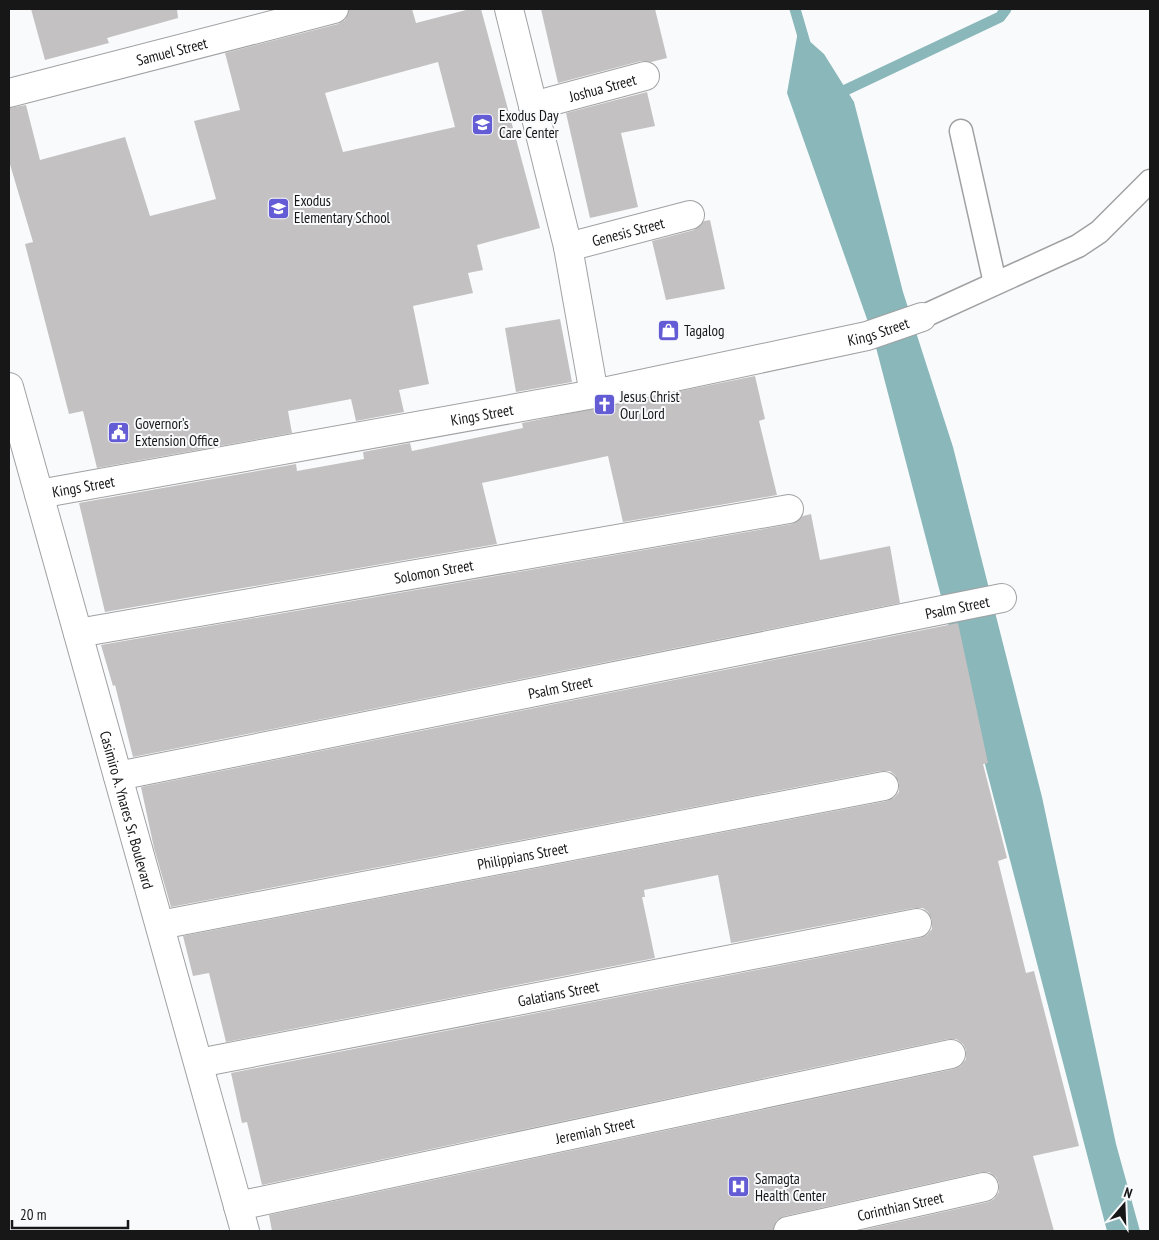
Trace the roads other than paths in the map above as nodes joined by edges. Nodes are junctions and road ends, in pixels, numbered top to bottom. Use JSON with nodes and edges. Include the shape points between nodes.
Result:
{"nodes":[{"id":1,"x":334,"y":9,"type":"edge"},
{"id":2,"x":509,"y":9,"type":"edge"},
{"id":3,"x":644,"y":76,"type":"dead end"},
{"id":4,"x":9,"y":93,"type":"edge"},
{"id":5,"x":533,"y":106,"type":"junction"},
{"id":6,"x":961,"y":131,"type":"dead end"},
{"id":7,"x":1150,"y":181,"type":"edge"},
{"id":8,"x":690,"y":215,"type":"dead end"},
{"id":9,"x":568,"y":247,"type":"junction"},
{"id":10,"x":995,"y":283,"type":"junction"},
{"id":11,"x":917,"y":318,"type":"joint"},
{"id":12,"x":9,"y":387,"type":"edge"},
{"id":13,"x":594,"y":394,"type":"junction"},
{"id":14,"x":39,"y":494,"type":"junction"},
{"id":15,"x":790,"y":509,"type":"dead end"},
{"id":16,"x":997,"y":599,"type":"dead end"},
{"id":17,"x":78,"y":633,"type":"junction"},
{"id":18,"x":118,"y":776,"type":"junction"},
{"id":19,"x":884,"y":786,"type":"dead end"},
{"id":20,"x":917,"y":923,"type":"dead end"},
{"id":21,"x":160,"y":925,"type":"junction"},
{"id":22,"x":952,"y":1054,"type":"dead end"},
{"id":23,"x":199,"y":1063,"type":"junction"},
{"id":24,"x":984,"y":1187,"type":"dead end"},
{"id":25,"x":238,"y":1206,"type":"junction"},
{"id":26,"x":246,"y":1231,"type":"edge"},
{"id":27,"x":788,"y":1231,"type":"edge"}],
"edges":[{"from":1,"to":4,"type":"street","name":"Samuel Street"},
{"from":2,"to":5,"type":"street"},
{"from":3,"to":5,"type":"street","name":"Joshua Street"},
{"from":5,"to":9,"type":"street"},
{"from":6,"to":10,"type":"lane"},
{"from":7,"to":10,"type":"lane","via":[[1099,232],[1078,246]]},
{"from":8,"to":9,"type":"street","name":"Genesis Street"},
{"from":9,"to":13,"type":"street"},
{"from":10,"to":11,"type":"lane"},
{"from":11,"to":13,"type":"street","name":"Kings Street","via":[[867,336]]},
{"from":12,"to":14,"type":"street","name":"Casimiro A. Ynares Sr. Boulevard"},
{"from":13,"to":14,"type":"street","name":"Kings Street"},
{"from":14,"to":17,"type":"street","name":"Casimiro A. Ynares Sr. Boulevard"},
{"from":15,"to":17,"type":"street","name":"Solomon Street"},
{"from":16,"to":18,"type":"street","name":"Psalm Street"},
{"from":17,"to":18,"type":"street","name":"Casimiro A. Ynares Sr. Boulevard"},
{"from":18,"to":21,"type":"street","name":"Casimiro A. Ynares Sr. Boulevard"},
{"from":19,"to":21,"type":"street","name":"Philippians Street"},
{"from":20,"to":23,"type":"street","name":"Galatians Street"},
{"from":21,"to":23,"type":"street","name":"Casimiro A. Ynares Sr. Boulevard"},
{"from":22,"to":25,"type":"street","name":"Jeremiah Street"},
{"from":23,"to":25,"type":"street","name":"Casimiro A. Ynares Sr. Boulevard"},
{"from":24,"to":27,"type":"street","name":"Corinthian Street"},
{"from":25,"to":26,"type":"street","name":"Casimiro A. Ynares Sr. Boulevard"}]}
